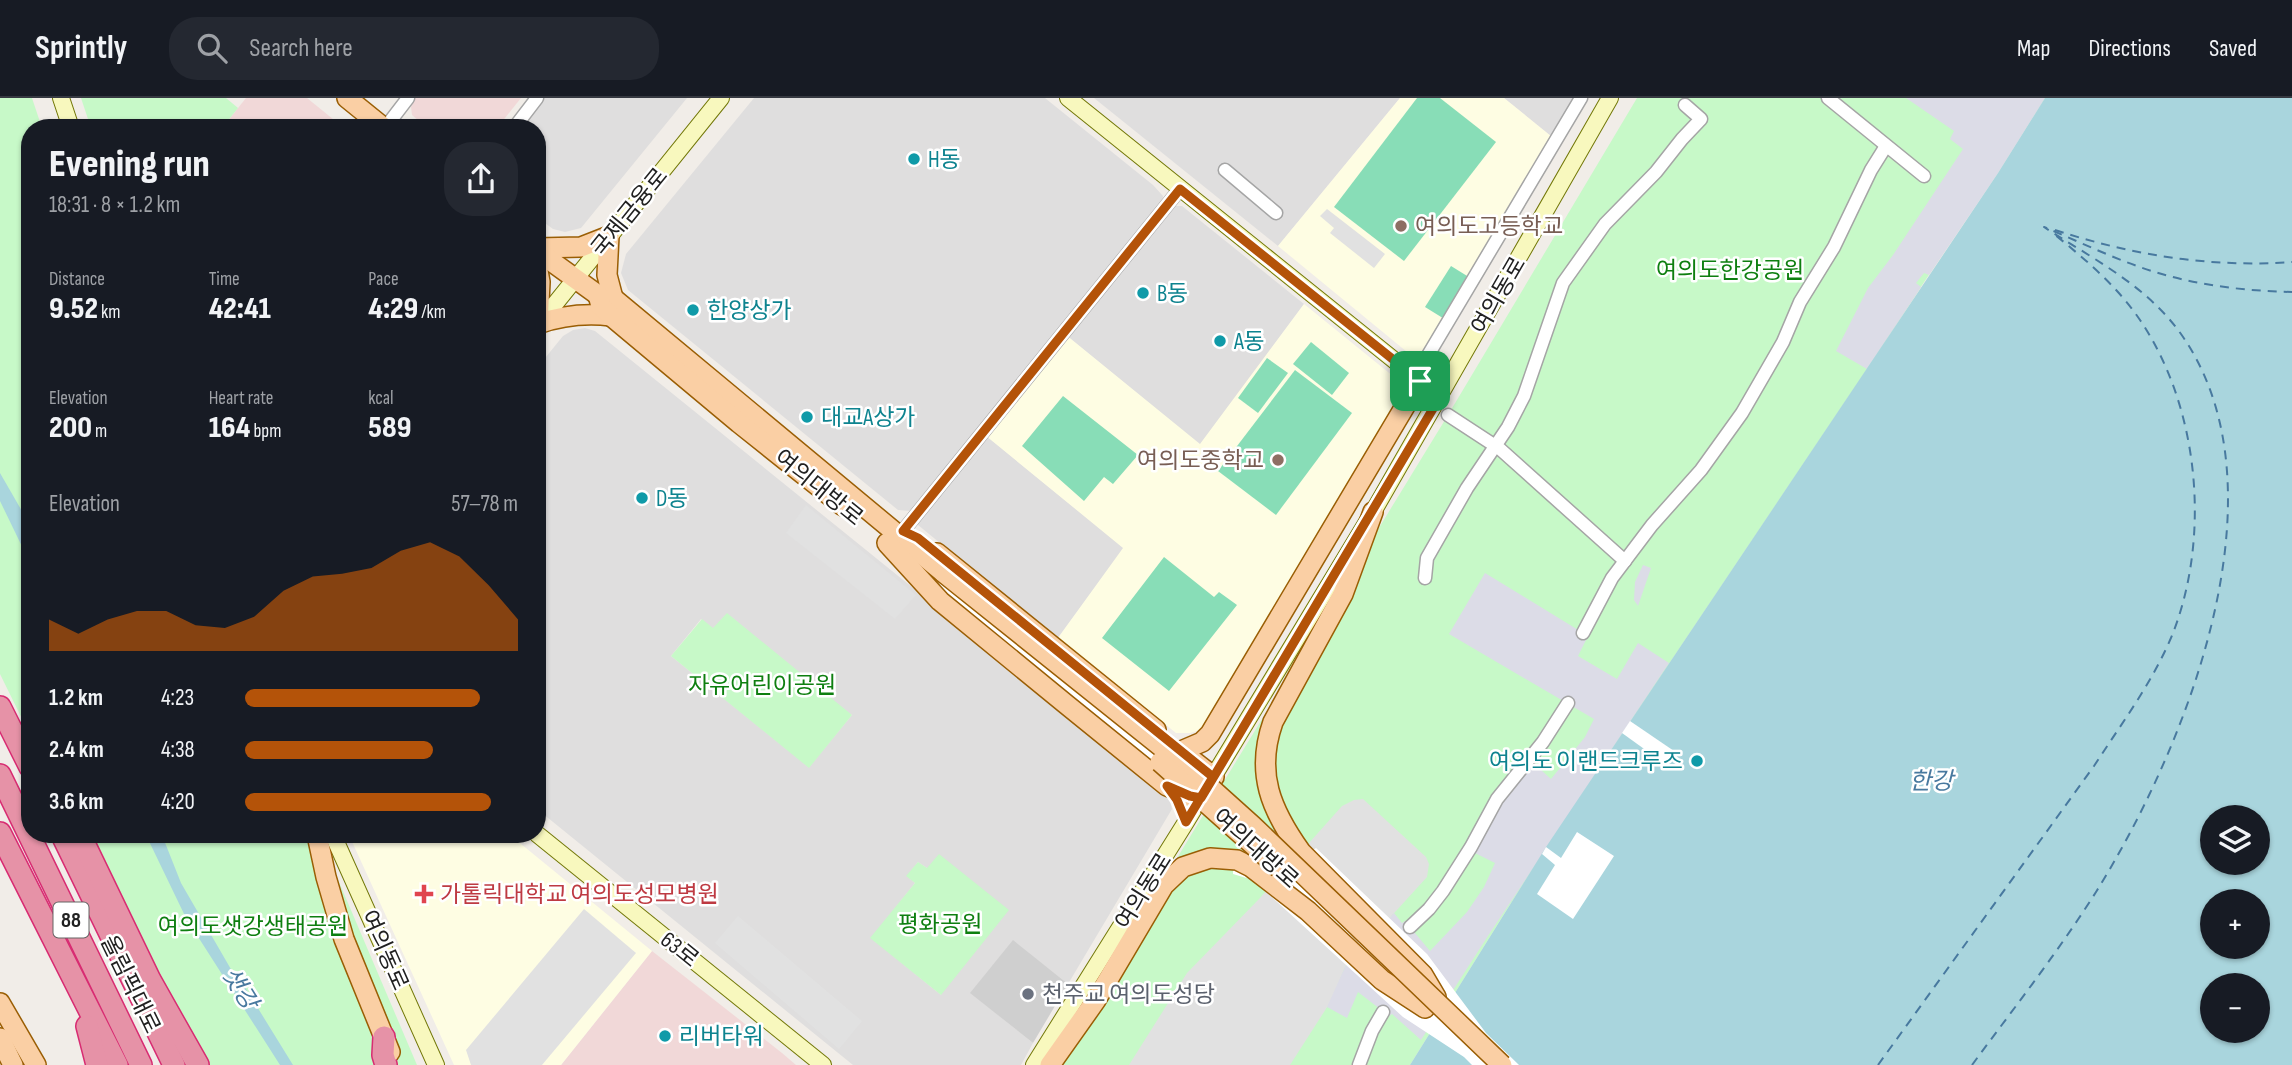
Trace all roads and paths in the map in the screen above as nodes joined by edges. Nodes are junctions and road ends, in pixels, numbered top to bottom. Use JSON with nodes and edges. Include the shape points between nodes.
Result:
{"nodes":[{"id":1,"x":61,"y":98,"type":"edge"},
{"id":2,"x":347,"y":98,"type":"edge"},
{"id":3,"x":408,"y":98,"type":"edge"},
{"id":4,"x":537,"y":98,"type":"edge"},
{"id":5,"x":721,"y":98,"type":"edge"},
{"id":6,"x":1068,"y":98,"type":"edge"},
{"id":7,"x":1581,"y":98,"type":"edge"},
{"id":8,"x":1610,"y":98,"type":"edge"},
{"id":9,"x":1828,"y":98,"type":"edge"},
{"id":10,"x":1685,"y":105,"type":"dead end"},
{"id":11,"x":68,"y":119,"type":"edge"},
{"id":12,"x":373,"y":119,"type":"edge"},
{"id":13,"x":391,"y":119,"type":"edge"},
{"id":14,"x":521,"y":119,"type":"edge"},
{"id":15,"x":1886,"y":146,"type":"junction"},
{"id":16,"x":1225,"y":170,"type":"dead end"},
{"id":17,"x":1924,"y":176,"type":"dead end"},
{"id":18,"x":1180,"y":189,"type":"junction"},
{"id":19,"x":1276,"y":213,"type":"dead end"},
{"id":20,"x":609,"y":236,"type":"junction"},
{"id":21,"x":546,"y":249,"type":"edge"},
{"id":22,"x":546,"y":257,"type":"edge"},
{"id":23,"x":575,"y":279,"type":"junction"},
{"id":24,"x":608,"y":303,"type":"junction"},
{"id":25,"x":546,"y":315,"type":"edge"},
{"id":26,"x":546,"y":321,"type":"edge"},
{"id":27,"x":1420,"y":381,"type":"junction"},
{"id":28,"x":1437,"y":402,"type":"junction"},
{"id":29,"x":1448,"y":415,"type":"dead end"},
{"id":30,"x":1496,"y":446,"type":"junction"},
{"id":31,"x":1373,"y":512,"type":"junction"},
{"id":32,"x":882,"y":523,"type":"junction"},
{"id":33,"x":895,"y":537,"type":"junction"},
{"id":34,"x":1625,"y":561,"type":"junction"},
{"id":35,"x":1425,"y":578,"type":"dead end"},
{"id":36,"x":943,"y":579,"type":"junction"},
{"id":37,"x":1583,"y":632,"type":"dead end"},
{"id":38,"x":1568,"y":703,"type":"dead end"},
{"id":39,"x":0,"y":706,"type":"edge"},
{"id":40,"x":16,"y":739,"type":"junction"},
{"id":41,"x":21,"y":746,"type":"edge"},
{"id":42,"x":21,"y":749,"type":"edge"},
{"id":43,"x":1181,"y":751,"type":"junction"},
{"id":44,"x":0,"y":775,"type":"edge"},
{"id":45,"x":1213,"y":777,"type":"junction"},
{"id":46,"x":1167,"y":786,"type":"junction"},
{"id":47,"x":1201,"y":798,"type":"junction"},
{"id":48,"x":21,"y":818,"type":"edge"},
{"id":49,"x":1186,"y":822,"type":"junction"},
{"id":50,"x":0,"y":833,"type":"edge"},
{"id":51,"x":546,"y":841,"type":"edge"},
{"id":52,"x":33,"y":843,"type":"edge"},
{"id":53,"x":66,"y":843,"type":"edge"},
{"id":54,"x":84,"y":843,"type":"edge"},
{"id":55,"x":319,"y":843,"type":"edge"},
{"id":56,"x":337,"y":843,"type":"edge"},
{"id":57,"x":0,"y":852,"type":"edge"},
{"id":58,"x":19,"y":873,"type":"junction"},
{"id":59,"x":1410,"y":927,"type":"dead end"},
{"id":60,"x":78,"y":990,"type":"junction"},
{"id":61,"x":0,"y":1006,"type":"edge"},
{"id":62,"x":1434,"y":1007,"type":"junction"},
{"id":63,"x":1383,"y":1012,"type":"dead end"},
{"id":64,"x":384,"y":1037,"type":"junction"},
{"id":65,"x":0,"y":1038,"type":"edge"},
{"id":66,"x":13,"y":1065,"type":"edge"},
{"id":67,"x":27,"y":1065,"type":"edge"},
{"id":68,"x":36,"y":1065,"type":"edge"},
{"id":69,"x":97,"y":1065,"type":"edge"},
{"id":70,"x":117,"y":1065,"type":"edge"},
{"id":71,"x":141,"y":1065,"type":"edge"},
{"id":72,"x":174,"y":1065,"type":"edge"},
{"id":73,"x":198,"y":1065,"type":"edge"},
{"id":74,"x":386,"y":1065,"type":"edge"},
{"id":75,"x":396,"y":1065,"type":"edge"},
{"id":76,"x":436,"y":1065,"type":"edge"},
{"id":77,"x":823,"y":1065,"type":"edge"},
{"id":78,"x":1034,"y":1065,"type":"edge"},
{"id":79,"x":1050,"y":1065,"type":"edge"},
{"id":80,"x":1359,"y":1065,"type":"edge"},
{"id":81,"x":1485,"y":1065,"type":"edge"},
{"id":82,"x":1502,"y":1065,"type":"edge"}],
"edges":[{"from":1,"to":11,"type":"main road"},
{"from":2,"to":12,"type":"main road"},
{"from":3,"to":13,"type":"street"},
{"from":4,"to":14,"type":"street"},
{"from":5,"to":20,"type":"main road","name":"국제금융로"},
{"from":6,"to":18,"type":"main road"},
{"from":7,"to":27,"type":"street","via":[[1427,357]]},
{"from":8,"to":28,"type":"main road","name":"여의동로"},
{"from":9,"to":15,"type":"street"},
{"from":10,"to":30,"type":"street","via":[[1701,119],[1605,224],[1567,276],[1524,396]]},
{"from":15,"to":17,"type":"street"},
{"from":15,"to":34,"type":"street","via":[[1742,414]]},
{"from":16,"to":19,"type":"street"},
{"from":18,"to":27,"type":"main road"},
{"from":18,"to":33,"type":"street"},
{"from":20,"to":21,"type":"main road","via":[[582,247]]},
{"from":20,"to":23,"type":"main road","name":"국제금융로"},
{"from":20,"to":24,"type":"main road"},
{"from":22,"to":23,"type":"main road","name":"여의대방로"},
{"from":23,"to":24,"type":"main road","name":"여의대방로"},
{"from":23,"to":25,"type":"main road","name":"국제금융로"},
{"from":24,"to":26,"type":"main road"},
{"from":24,"to":32,"type":"main road","name":"여의대방로"},
{"from":24,"to":33,"type":"main road","name":"여의대방로","via":[[739,423]]},
{"from":27,"to":28,"type":"main road"},
{"from":27,"to":43,"type":"main road","via":[[1210,734]]},
{"from":28,"to":31,"type":"main road","name":"여의동로"},
{"from":29,"to":30,"type":"street"},
{"from":30,"to":34,"type":"street"},
{"from":30,"to":35,"type":"street","via":[[1427,558]]},
{"from":31,"to":45,"type":"main road","name":"여의동로"},
{"from":31,"to":62,"type":"main road","via":[[1343,594],[1270,730],[1265,776],[1273,808],[1301,852],[1423,975]]},
{"from":32,"to":33,"type":"main road"},
{"from":32,"to":36,"type":"main road","name":"여의대방로"},
{"from":33,"to":36,"type":"main road","name":"여의대방로"},
{"from":33,"to":43,"type":"main road","via":[[918,538]]},
{"from":33,"to":46,"type":"main road","via":[[940,601]]},
{"from":34,"to":37,"type":"street"},
{"from":36,"to":62,"type":"main road","name":"여의대방로","bridge":true,"via":[[1176,776]]},
{"from":38,"to":59,"type":"street","via":[[1497,799],[1443,891]]},
{"from":39,"to":40,"type":"highway"},
{"from":40,"to":41,"type":"highway"},
{"from":40,"to":42,"type":"highway"},
{"from":43,"to":45,"type":"main road"},
{"from":44,"to":48,"type":"highway","name":"올림픽대로","number":"88"},
{"from":45,"to":47,"type":"main road","name":"여의동로"},
{"from":46,"to":47,"type":"main road"},
{"from":46,"to":49,"type":"main road"},
{"from":47,"to":49,"type":"main road","name":"여의동로"},
{"from":49,"to":78,"type":"main road","name":"여의동로"},
{"from":50,"to":58,"type":"highway"},
{"from":51,"to":77,"type":"main road","name":"63로"},
{"from":52,"to":71,"type":"highway","name":"올림픽대로","number":"88"},
{"from":53,"to":72,"type":"highway","name":"올림픽대로","number":"88"},
{"from":54,"to":73,"type":"highway","via":[[150,980]]},
{"from":55,"to":64,"type":"main road","via":[[344,939]]},
{"from":56,"to":76,"type":"main road","name":"여의동로"},
{"from":57,"to":58,"type":"highway"},
{"from":58,"to":60,"type":"highway"},
{"from":60,"to":69,"type":"highway"},
{"from":60,"to":70,"type":"highway"},
{"from":61,"to":67,"type":"main road"},
{"from":61,"to":68,"type":"main road"},
{"from":62,"to":79,"type":"main road","via":[[1382,980],[1308,911],[1251,867],[1222,857],[1196,861],[1172,876]]},
{"from":62,"to":81,"type":"main road","name":"여의대방로"},
{"from":62,"to":82,"type":"main road","bridge":true},
{"from":63,"to":80,"type":"street"},
{"from":64,"to":74,"type":"highway"},
{"from":64,"to":75,"type":"main road"},
{"from":65,"to":66,"type":"main road"}]}
